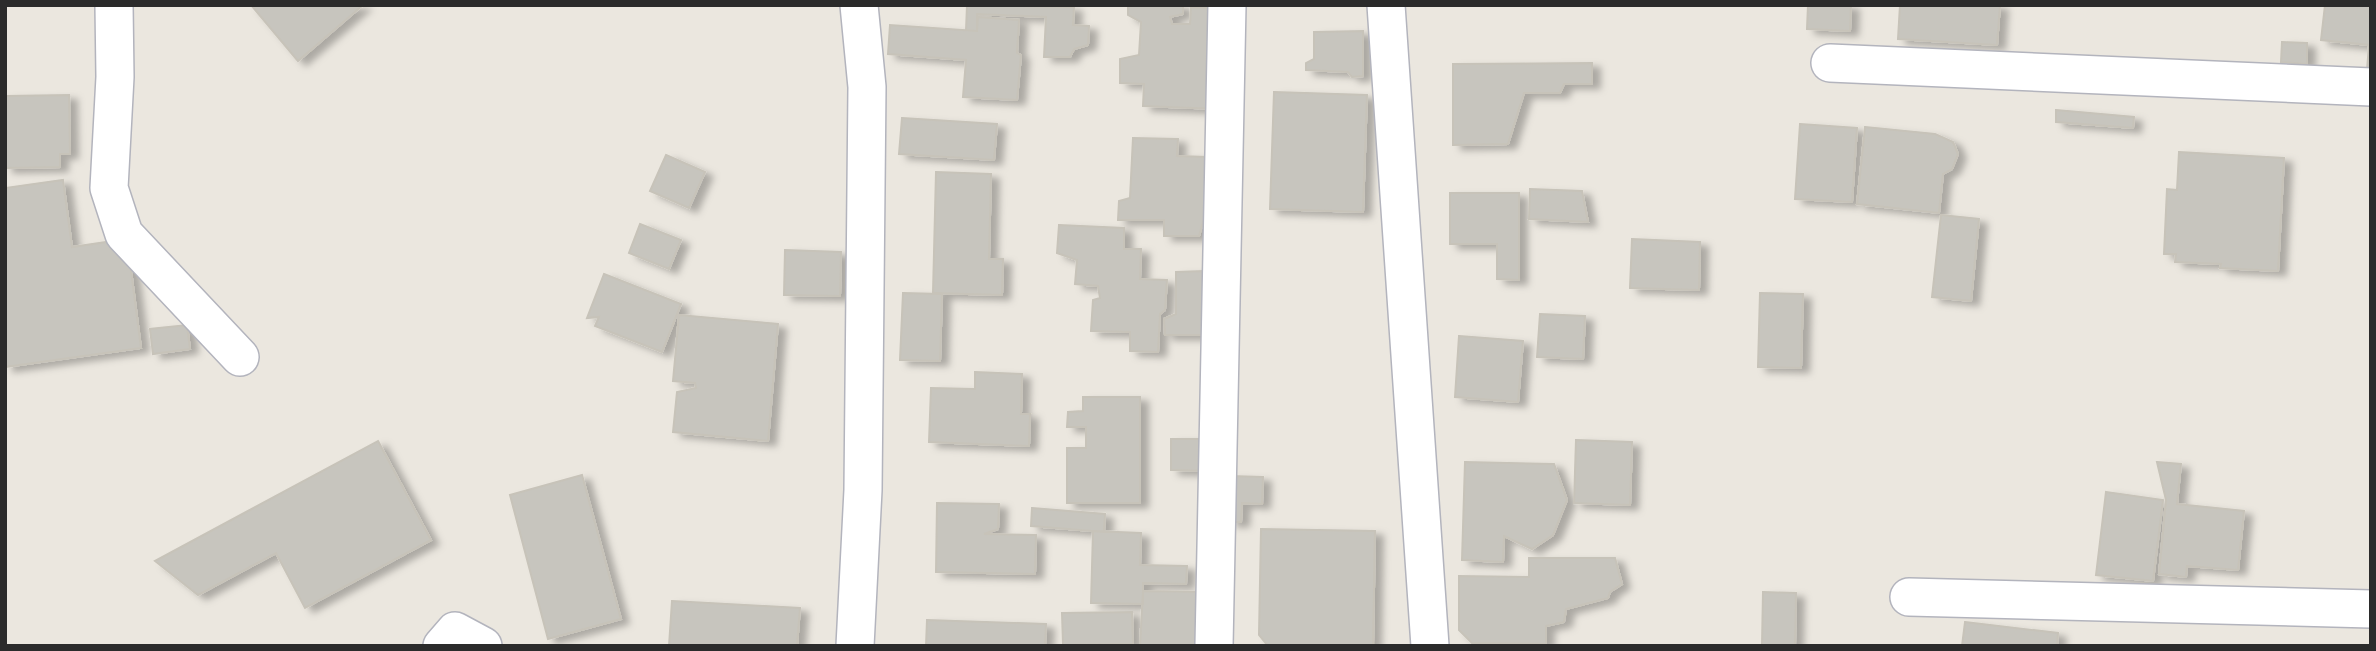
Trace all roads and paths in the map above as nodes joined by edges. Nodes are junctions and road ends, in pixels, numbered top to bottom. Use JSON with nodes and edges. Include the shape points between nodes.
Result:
{"nodes":[{"id":1,"x":114,"y":5,"type":"edge"},
{"id":2,"x":859,"y":5,"type":"edge"},
{"id":3,"x":1227,"y":5,"type":"edge"},
{"id":4,"x":1387,"y":5,"type":"edge"},
{"id":5,"x":1830,"y":63,"type":"dead end"},
{"id":6,"x":2371,"y":87,"type":"edge"},
{"id":7,"x":240,"y":357,"type":"dead end"},
{"id":8,"x":1909,"y":597,"type":"dead end"},
{"id":9,"x":2371,"y":609,"type":"edge"},
{"id":10,"x":442,"y":646,"type":"edge"},
{"id":11,"x":483,"y":646,"type":"edge"},
{"id":12,"x":855,"y":646,"type":"edge"},
{"id":13,"x":1214,"y":646,"type":"edge"},
{"id":14,"x":1430,"y":646,"type":"edge"}],
"edges":[{"from":1,"to":7,"type":"street","via":[[109,188],[124,234]]},
{"from":2,"to":12,"type":"street","via":[[867,87],[863,490]]},
{"from":3,"to":13,"type":"street"},
{"from":4,"to":14,"type":"street"},
{"from":5,"to":6,"type":"street"},
{"from":8,"to":9,"type":"street"},
{"from":10,"to":11,"type":"street","via":[[455,631]]}]}
